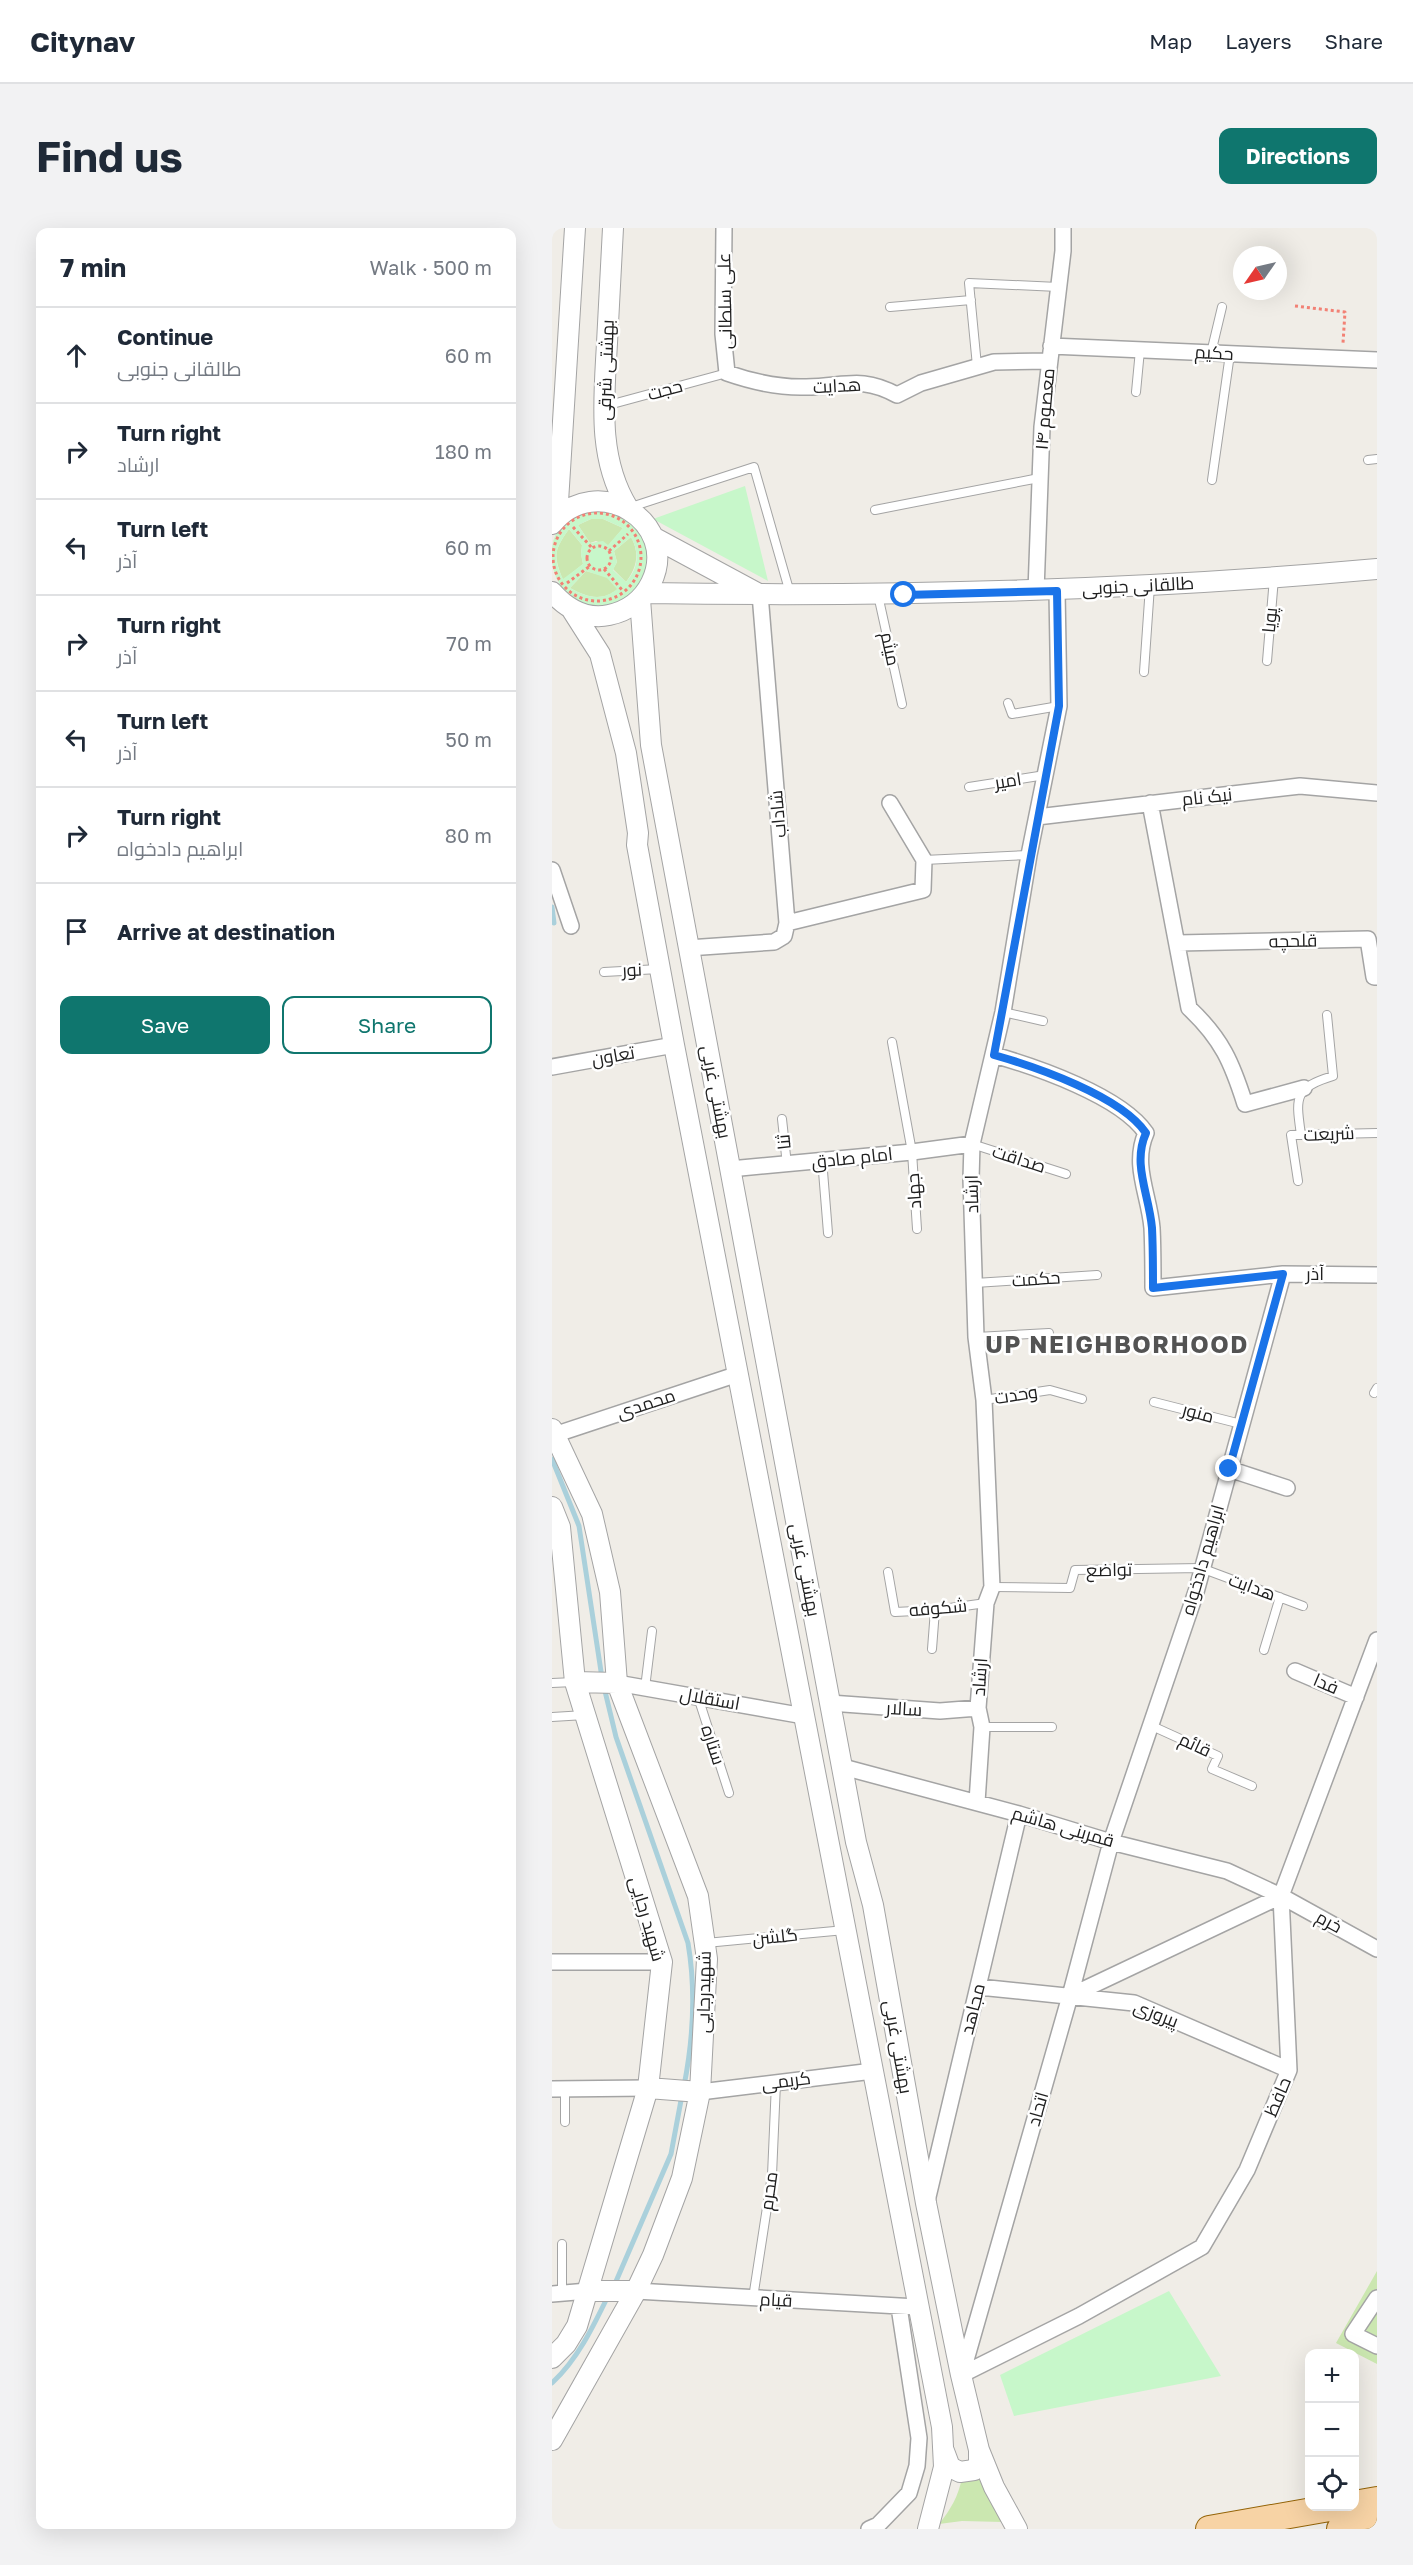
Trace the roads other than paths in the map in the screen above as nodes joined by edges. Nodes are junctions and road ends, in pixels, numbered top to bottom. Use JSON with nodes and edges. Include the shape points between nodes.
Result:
{"nodes":[{"id":1,"x":575,"y":228,"type":"edge"},
{"id":2,"x":613,"y":228,"type":"edge"},
{"id":3,"x":724,"y":228,"type":"edge"},
{"id":4,"x":1063,"y":228,"type":"edge"},
{"id":5,"x":1058,"y":287,"type":"junction"},
{"id":6,"x":971,"y":300,"type":"junction"},
{"id":7,"x":1222,"y":307,"type":"dead end"},
{"id":8,"x":890,"y":308,"type":"dead end"},
{"id":9,"x":1140,"y":350,"type":"junction"},
{"id":10,"x":1211,"y":353,"type":"junction"},
{"id":11,"x":1050,"y":354,"type":"junction"},
{"id":12,"x":1230,"y":354,"type":"junction"},
{"id":13,"x":1377,"y":360,"type":"edge"},
{"id":14,"x":976,"y":366,"type":"junction"},
{"id":15,"x":727,"y":374,"type":"junction"},
{"id":16,"x":1136,"y":392,"type":"dead end"},
{"id":17,"x":604,"y":406,"type":"junction"},
{"id":18,"x":1039,"y":478,"type":"junction"},
{"id":19,"x":1212,"y":480,"type":"dead end"},
{"id":20,"x":875,"y":510,"type":"dead end"},
{"id":21,"x":559,"y":521,"type":"edge"},
{"id":22,"x":639,"y":524,"type":"junction"},
{"id":23,"x":1377,"y":569,"type":"edge"},
{"id":24,"x":1274,"y":578,"type":"junction"},
{"id":25,"x":1150,"y":585,"type":"junction"},
{"id":26,"x":556,"y":591,"type":"edge"},
{"id":27,"x":1036,"y":591,"type":"junction"},
{"id":28,"x":1057,"y":591,"type":"junction"},
{"id":29,"x":760,"y":594,"type":"junction"},
{"id":30,"x":791,"y":594,"type":"junction"},
{"id":31,"x":878,"y":595,"type":"junction"},
{"id":32,"x":636,"y":597,"type":"junction"},
{"id":33,"x":572,"y":610,"type":"junction"},
{"id":34,"x":1267,"y":661,"type":"dead end"},
{"id":35,"x":1144,"y":672,"type":"dead end"},
{"id":36,"x":1008,"y":703,"type":"dead end"},
{"id":37,"x":902,"y":704,"type":"dead end"},
{"id":38,"x":1059,"y":706,"type":"junction"},
{"id":39,"x":1046,"y":774,"type":"junction"},
{"id":40,"x":969,"y":787,"type":"dead end"},
{"id":41,"x":1377,"y":793,"type":"edge"},
{"id":42,"x":890,"y":803,"type":"dead end"},
{"id":43,"x":1150,"y":803,"type":"junction"},
{"id":44,"x":1037,"y":817,"type":"junction"},
{"id":45,"x":1029,"y":855,"type":"junction"},
{"id":46,"x":924,"y":860,"type":"junction"},
{"id":47,"x":552,"y":870,"type":"edge"},
{"id":48,"x":787,"y":923,"type":"junction"},
{"id":49,"x":571,"y":926,"type":"dead end"},
{"id":50,"x":1178,"y":944,"type":"junction"},
{"id":51,"x":688,"y":948,"type":"junction"},
{"id":52,"x":660,"y":969,"type":"junction"},
{"id":53,"x":604,"y":972,"type":"dead end"},
{"id":54,"x":1377,"y":977,"type":"edge"},
{"id":55,"x":1003,"y":1012,"type":"junction"},
{"id":56,"x":1327,"y":1015,"type":"dead end"},
{"id":57,"x":1043,"y":1021,"type":"dead end"},
{"id":58,"x":892,"y":1042,"type":"dead end"},
{"id":59,"x":674,"y":1045,"type":"junction"},
{"id":60,"x":994,"y":1055,"type":"junction"},
{"id":61,"x":552,"y":1066,"type":"edge"},
{"id":62,"x":1304,"y":1088,"type":"junction"},
{"id":63,"x":782,"y":1119,"type":"dead end"},
{"id":64,"x":1377,"y":1133,"type":"edge"},
{"id":65,"x":1301,"y":1135,"type":"junction"},
{"id":66,"x":972,"y":1144,"type":"junction"},
{"id":67,"x":912,"y":1152,"type":"junction"},
{"id":68,"x":822,"y":1159,"type":"junction"},
{"id":69,"x":787,"y":1165,"type":"junction"},
{"id":70,"x":730,"y":1169,"type":"junction"},
{"id":71,"x":1066,"y":1174,"type":"dead end"},
{"id":72,"x":1298,"y":1181,"type":"dead end"},
{"id":73,"x":917,"y":1229,"type":"dead end"},
{"id":74,"x":828,"y":1233,"type":"dead end"},
{"id":75,"x":1283,"y":1274,"type":"junction"},
{"id":76,"x":1096,"y":1275,"type":"dead end"},
{"id":77,"x":1377,"y":1275,"type":"edge"},
{"id":78,"x":975,"y":1284,"type":"junction"},
{"id":79,"x":1049,"y":1333,"type":"dead end"},
{"id":80,"x":976,"y":1337,"type":"junction"},
{"id":81,"x":738,"y":1374,"type":"junction"},
{"id":82,"x":1082,"y":1399,"type":"dead end"},
{"id":83,"x":984,"y":1400,"type":"junction"},
{"id":84,"x":1154,"y":1402,"type":"dead end"},
{"id":85,"x":1241,"y":1424,"type":"junction"},
{"id":86,"x":553,"y":1433,"type":"edge"},
{"id":87,"x":1229,"y":1469,"type":"junction"},
{"id":88,"x":1287,"y":1488,"type":"dead end"},
{"id":89,"x":552,"y":1507,"type":"edge"},
{"id":90,"x":797,"y":1524,"type":"junction"},
{"id":91,"x":556,"y":1527,"type":"edge"},
{"id":92,"x":768,"y":1530,"type":"junction"},
{"id":93,"x":1202,"y":1568,"type":"junction"},
{"id":94,"x":888,"y":1572,"type":"dead end"},
{"id":95,"x":992,"y":1587,"type":"junction"},
{"id":96,"x":1280,"y":1597,"type":"junction"},
{"id":97,"x":986,"y":1603,"type":"junction"},
{"id":98,"x":1304,"y":1606,"type":"dead end"},
{"id":99,"x":561,"y":1607,"type":"edge"},
{"id":100,"x":935,"y":1610,"type":"junction"},
{"id":101,"x":652,"y":1631,"type":"dead end"},
{"id":102,"x":1377,"y":1640,"type":"edge"},
{"id":103,"x":932,"y":1649,"type":"dead end"},
{"id":104,"x":1264,"y":1650,"type":"dead end"},
{"id":105,"x":1295,"y":1671,"type":"dead end"},
{"id":106,"x":575,"y":1682,"type":"junction"},
{"id":107,"x":552,"y":1683,"type":"edge"},
{"id":108,"x":617,"y":1683,"type":"junction"},
{"id":109,"x":645,"y":1688,"type":"junction"},
{"id":110,"x":1356,"y":1696,"type":"junction"},
{"id":111,"x":698,"y":1697,"type":"junction"},
{"id":112,"x":830,"y":1703,"type":"junction"},
{"id":113,"x":978,"y":1708,"type":"junction"},
{"id":114,"x":586,"y":1715,"type":"junction"},
{"id":115,"x":804,"y":1716,"type":"junction"},
{"id":116,"x":552,"y":1718,"type":"edge"},
{"id":117,"x":1152,"y":1726,"type":"junction"},
{"id":118,"x":982,"y":1727,"type":"junction"},
{"id":119,"x":1052,"y":1727,"type":"dead end"},
{"id":120,"x":843,"y":1767,"type":"junction"},
{"id":121,"x":1252,"y":1786,"type":"dead end"},
{"id":122,"x":729,"y":1793,"type":"dead end"},
{"id":123,"x":977,"y":1802,"type":"junction"},
{"id":124,"x":1019,"y":1814,"type":"junction"},
{"id":125,"x":1111,"y":1842,"type":"junction"},
{"id":126,"x":1281,"y":1896,"type":"junction"},
{"id":127,"x":844,"y":1929,"type":"junction"},
{"id":128,"x":705,"y":1944,"type":"junction"},
{"id":129,"x":1377,"y":1948,"type":"edge"},
{"id":130,"x":552,"y":1962,"type":"edge"},
{"id":131,"x":662,"y":1962,"type":"junction"},
{"id":132,"x":979,"y":1987,"type":"junction"},
{"id":133,"x":1070,"y":1996,"type":"junction"},
{"id":134,"x":1289,"y":2070,"type":"junction"},
{"id":135,"x":873,"y":2071,"type":"junction"},
{"id":136,"x":776,"y":2083,"type":"junction"},
{"id":137,"x":648,"y":2088,"type":"junction"},
{"id":138,"x":558,"y":2089,"type":"edge"},
{"id":139,"x":700,"y":2092,"type":"junction"},
{"id":140,"x":565,"y":2122,"type":"dead end"},
{"id":141,"x":926,"y":2204,"type":"junction"},
{"id":142,"x":562,"y":2244,"type":"dead end"},
{"id":143,"x":588,"y":2291,"type":"junction"},
{"id":144,"x":636,"y":2291,"type":"junction"},
{"id":145,"x":557,"y":2293,"type":"edge"},
{"id":146,"x":753,"y":2298,"type":"junction"},
{"id":147,"x":1377,"y":2298,"type":"edge"},
{"id":148,"x":908,"y":2307,"type":"junction"},
{"id":149,"x":1377,"y":2346,"type":"edge"},
{"id":150,"x":552,"y":2358,"type":"edge"},
{"id":151,"x":962,"y":2375,"type":"junction"},
{"id":152,"x":552,"y":2440,"type":"edge"},
{"id":153,"x":943,"y":2448,"type":"junction"},
{"id":154,"x":979,"y":2450,"type":"junction"},
{"id":155,"x":1377,"y":2500,"type":"edge"},
{"id":156,"x":1359,"y":2503,"type":"edge"},
{"id":157,"x":1312,"y":2511,"type":"edge"},
{"id":158,"x":1377,"y":2522,"type":"edge"},
{"id":159,"x":869,"y":2529,"type":"edge"},
{"id":160,"x":927,"y":2529,"type":"edge"},
{"id":161,"x":1017,"y":2529,"type":"edge"},
{"id":162,"x":1209,"y":2529,"type":"edge"},
{"id":163,"x":1340,"y":2529,"type":"edge"}],
"edges":[{"from":1,"to":21,"type":"street"},
{"from":2,"to":17,"type":"street","name":"بهشتی شرقی"},
{"from":3,"to":15,"type":"street","name":"علی سلطانی","via":[[723,334]]},
{"from":4,"to":5,"type":"street","name":"۱۴ معصوم"},
{"from":5,"to":6,"type":"lane","via":[[969,283]]},
{"from":5,"to":11,"type":"street","name":"۱۴ معصوم"},
{"from":6,"to":8,"type":"lane"},
{"from":6,"to":14,"type":"lane"},
{"from":7,"to":10,"type":"lane"},
{"from":9,"to":10,"type":"street","name":"حکیم"},
{"from":9,"to":11,"type":"street","name":"حکیم"},
{"from":9,"to":16,"type":"lane"},
{"from":10,"to":12,"type":"street","name":"حکیم"},
{"from":11,"to":14,"type":"street","name":"هدایت"},
{"from":11,"to":18,"type":"street","name":"۱۴ معصوم"},
{"from":12,"to":13,"type":"street","name":"حکیم"},
{"from":12,"to":19,"type":"lane"},
{"from":14,"to":15,"type":"street","name":"هدایت","via":[[897,395],[858,382],[786,387]]},
{"from":15,"to":17,"type":"lane","name":"حجت"},
{"from":17,"to":22,"type":"street","name":"بهشتی شرقی","via":[[610,463],[619,493]]},
{"from":18,"to":20,"type":"lane"},
{"from":18,"to":27,"type":"street","name":"۱۴ معصوم"},
{"from":21,"to":22,"type":"street","via":[[573,506],[610,501]]},
{"from":22,"to":29,"type":"street"},
{"from":22,"to":30,"type":"lane","via":[[754,467]]},
{"from":22,"to":32,"type":"street","name":"بهشتی شرقی","via":[[657,556],[655,576]]},
{"from":23,"to":24,"type":"street","name":"طالقانی جنوبی"},
{"from":24,"to":25,"type":"street","name":"طالقانی جنوبی"},
{"from":24,"to":34,"type":"lane","name":"پویا"},
{"from":25,"to":28,"type":"street","name":"طالقانی جنوبی"},
{"from":25,"to":35,"type":"lane"},
{"from":26,"to":33,"type":"street"},
{"from":27,"to":28,"type":"street","name":"طالقانی جنوبی"},
{"from":27,"to":31,"type":"street","name":"طالقانی جنوبی"},
{"from":28,"to":38,"type":"street","name":"ارشاد"},
{"from":29,"to":30,"type":"street","name":"طالقانی جنوبی"},
{"from":29,"to":32,"type":"street","name":"طالقانی جنوبی"},
{"from":29,"to":48,"type":"street","name":"شاداب"},
{"from":30,"to":31,"type":"street","name":"طالقانی جنوبی"},
{"from":31,"to":37,"type":"lane","name":"میثم"},
{"from":32,"to":33,"type":"street","via":[[620,613],[587,615]]},
{"from":32,"to":51,"type":"street","name":"بهشتی غربی","via":[[651,745]]},
{"from":33,"to":52,"type":"street","name":"بهشتی غربی","via":[[600,654],[626,753],[637,845]]},
{"from":36,"to":38,"type":"lane","via":[[1012,714]]},
{"from":38,"to":39,"type":"street","name":"ارشاد"},
{"from":39,"to":40,"type":"lane","name":"امیر"},
{"from":39,"to":44,"type":"street","name":"ارشاد"},
{"from":41,"to":43,"type":"street","name":"نیک نام","via":[[1300,786]]},
{"from":42,"to":46,"type":"street"},
{"from":43,"to":44,"type":"street","name":"نیک نام"},
{"from":43,"to":50,"type":"street"},
{"from":44,"to":45,"type":"street","name":"ارشاد"},
{"from":45,"to":46,"type":"lane"},
{"from":45,"to":55,"type":"street","name":"ارشاد"},
{"from":46,"to":48,"type":"street","via":[[923,890]]},
{"from":47,"to":49,"type":"street"},
{"from":48,"to":51,"type":"street","via":[[784,936],[774,942]]},
{"from":50,"to":54,"type":"street","name":"قلحچه","via":[[1368,939]]},
{"from":50,"to":62,"type":"street","via":[[1189,1008],[1210,1028],[1233,1066],[1245,1104]]},
{"from":51,"to":70,"type":"street","name":"بهشتی غربی"},
{"from":52,"to":53,"type":"lane","name":"نور"},
{"from":52,"to":59,"type":"street","name":"بهشتی غربی"},
{"from":55,"to":57,"type":"lane"},
{"from":55,"to":60,"type":"street","name":"ارشاد"},
{"from":56,"to":62,"type":"lane","via":[[1333,1076]]},
{"from":58,"to":67,"type":"lane","name":"جهاد"},
{"from":59,"to":61,"type":"street","name":"تعاون"},
{"from":59,"to":81,"type":"street","name":"بهشتی غربی"},
{"from":60,"to":66,"type":"street","name":"ارشاد"},
{"from":60,"to":75,"type":"street","name":"آذر","via":[[1043,1069],[1138,1121],[1146,1133],[1139,1147],[1138,1162],[1152,1229],[1153,1288]]},
{"from":62,"to":65,"type":"lane","via":[[1297,1099]]},
{"from":63,"to":69,"type":"lane","name":"ثنا"},
{"from":64,"to":65,"type":"lane","name":"شریعت"},
{"from":65,"to":72,"type":"lane","name":"شریعت","via":[[1291,1135]]},
{"from":66,"to":67,"type":"street","name":"امام صادق"},
{"from":66,"to":71,"type":"lane","name":"صداقت"},
{"from":66,"to":78,"type":"street","name":"ارشاد"},
{"from":67,"to":68,"type":"street","name":"امام صادق"},
{"from":67,"to":73,"type":"lane","name":"جهاد"},
{"from":68,"to":69,"type":"street","name":"امام صادق"},
{"from":68,"to":74,"type":"lane"},
{"from":69,"to":70,"type":"street","name":"امام صادق"},
{"from":70,"to":90,"type":"street","name":"بهشتی غربی"},
{"from":75,"to":77,"type":"street","name":"آذر"},
{"from":75,"to":85,"type":"street","name":"ابراهیم دادخواه"},
{"from":76,"to":78,"type":"lane","name":"حکمت"},
{"from":78,"to":80,"type":"street","name":"ارشاد"},
{"from":79,"to":80,"type":"lane"},
{"from":80,"to":83,"type":"street","name":"ارشاد"},
{"from":81,"to":86,"type":"street","name":"محمدی"},
{"from":81,"to":92,"type":"street","name":"بهشتی غربی"},
{"from":82,"to":83,"type":"lane","name":"وحدت","via":[[1050,1390]]},
{"from":83,"to":95,"type":"street","name":"ارشاد"},
{"from":84,"to":85,"type":"lane","name":"منور"},
{"from":85,"to":87,"type":"street","name":"ابراهیم دادخواه"},
{"from":86,"to":108,"type":"street","name":"شهیدرجایی","via":[[592,1514],[610,1592]]},
{"from":87,"to":88,"type":"street"},
{"from":87,"to":93,"type":"street","name":"ابراهیم دادخواه"},
{"from":89,"to":91,"type":"street","name":"شهید رجایی"},
{"from":90,"to":92,"type":"street"},
{"from":90,"to":112,"type":"street","name":"بهشتی غربی"},
{"from":91,"to":99,"type":"street","name":"شهید رجایی"},
{"from":92,"to":115,"type":"street","name":"بهشتی غربی"},
{"from":93,"to":95,"type":"lane","name":"تواضع","via":[[1075,1570],[1070,1588]]},
{"from":93,"to":96,"type":"lane","name":"هدایت"},
{"from":93,"to":117,"type":"street","name":"ابراهیم دادخواه"},
{"from":94,"to":100,"type":"lane","name":"شکوفه","via":[[895,1612]]},
{"from":95,"to":97,"type":"street","name":"ارشاد"},
{"from":96,"to":98,"type":"lane","name":"هدایت"},
{"from":96,"to":104,"type":"lane"},
{"from":97,"to":100,"type":"lane","name":"شکوفه"},
{"from":97,"to":113,"type":"street","name":"ارشاد"},
{"from":99,"to":106,"type":"street","name":"شهید رجایی"},
{"from":100,"to":103,"type":"lane"},
{"from":101,"to":109,"type":"lane"},
{"from":102,"to":110,"type":"street","name":"حافظ"},
{"from":105,"to":110,"type":"street","name":"فدا"},
{"from":106,"to":107,"type":"lane"},
{"from":106,"to":108,"type":"street"},
{"from":106,"to":114,"type":"street","name":"شهید رجایی"},
{"from":108,"to":109,"type":"street","name":"استقلال"},
{"from":108,"to":128,"type":"street","name":"شهیدرجایی","via":[[698,1896]]},
{"from":109,"to":111,"type":"street","name":"استقلال"},
{"from":110,"to":126,"type":"street","name":"حافظ"},
{"from":111,"to":115,"type":"street","name":"استقلال"},
{"from":111,"to":122,"type":"lane","name":"ستاره"},
{"from":112,"to":113,"type":"street","name":"سالار","via":[[940,1711]]},
{"from":112,"to":120,"type":"street","name":"بهشتی غربی"},
{"from":113,"to":118,"type":"street","name":"ارشاد"},
{"from":114,"to":116,"type":"lane"},
{"from":114,"to":131,"type":"street","name":"شهید رجایی"},
{"from":115,"to":127,"type":"street","name":"بهشتی غربی"},
{"from":117,"to":121,"type":"lane","name":"قائم","via":[[1218,1756],[1212,1769]]},
{"from":117,"to":125,"type":"street","name":"ابراهیم دادخواه"},
{"from":118,"to":119,"type":"lane"},
{"from":118,"to":123,"type":"street","name":"ارشاد"},
{"from":120,"to":123,"type":"street","name":"قمربنی هاشم"},
{"from":120,"to":141,"type":"street","name":"بهشتی غربی","via":[[856,1842],[873,1905]]},
{"from":123,"to":124,"type":"street","name":"قمربنی هاشم"},
{"from":124,"to":125,"type":"street","name":"قمربنی هاشم"},
{"from":124,"to":132,"type":"street","name":"مجاهد"},
{"from":125,"to":126,"type":"street","name":"قمربنی هاشم","via":[[1227,1871]]},
{"from":125,"to":133,"type":"street","name":"اتحاد"},
{"from":126,"to":129,"type":"street","name":"خرم"},
{"from":126,"to":133,"type":"street"},
{"from":126,"to":134,"type":"street","name":"حافظ"},
{"from":127,"to":128,"type":"lane","name":"گلشن"},
{"from":127,"to":135,"type":"street","name":"بهشتی غربی"},
{"from":128,"to":139,"type":"street","name":"شهیدرجایی"},
{"from":130,"to":131,"type":"street"},
{"from":131,"to":137,"type":"street","name":"شهید رجایی"},
{"from":132,"to":133,"type":"street","name":"پیروزی"},
{"from":132,"to":141,"type":"street","name":"مجاهد"},
{"from":133,"to":134,"type":"street","name":"پیروزی","via":[[1134,2003]]},
{"from":133,"to":151,"type":"street","name":"اتحاد"},
{"from":134,"to":151,"type":"street","name":"حافظ","via":[[1247,2170],[1202,2247]]},
{"from":135,"to":136,"type":"street","name":"کریمی"},
{"from":135,"to":148,"type":"street","name":"بهشتی غربی"},
{"from":136,"to":139,"type":"street","name":"کریمی"},
{"from":136,"to":146,"type":"lane","name":"محرم","via":[[772,2175]]},
{"from":137,"to":138,"type":"street"},
{"from":137,"to":139,"type":"street"},
{"from":137,"to":143,"type":"street","name":"شهید رجایی"},
{"from":138,"to":140,"type":"lane"},
{"from":139,"to":144,"type":"street","name":"شهیدرجایی","via":[[682,2178]]},
{"from":141,"to":151,"type":"street","name":"بهشتی غربی"},
{"from":142,"to":145,"type":"lane"},
{"from":143,"to":144,"type":"street"},
{"from":143,"to":145,"type":"street"},
{"from":143,"to":150,"type":"street","name":"شهید رجایی","via":[[577,2326]]},
{"from":144,"to":146,"type":"street","name":"قیام"},
{"from":144,"to":152,"type":"street","name":"شهیدرجایی"},
{"from":146,"to":148,"type":"street","name":"قیام"},
{"from":147,"to":149,"type":"street","via":[[1353,2334]]},
{"from":148,"to":153,"type":"street","name":"بهشتی غربی","via":[[942,2427]]},
{"from":148,"to":159,"type":"street","via":[[919,2438],[917,2466],[909,2493],[878,2525]]},
{"from":151,"to":154,"type":"street","name":"بهشتی غربی"},
{"from":153,"to":154,"type":"street","via":[[950,2467],[960,2472],[974,2469],[979,2463]]},
{"from":153,"to":160,"type":"street","name":"بهشتی غربی","via":[[944,2467]]},
{"from":154,"to":161,"type":"street","name":"بهشتی غربی"},
{"from":155,"to":156,"type":"main road"},
{"from":157,"to":162,"type":"main road"},
{"from":158,"to":163,"type":"main road"}]}
